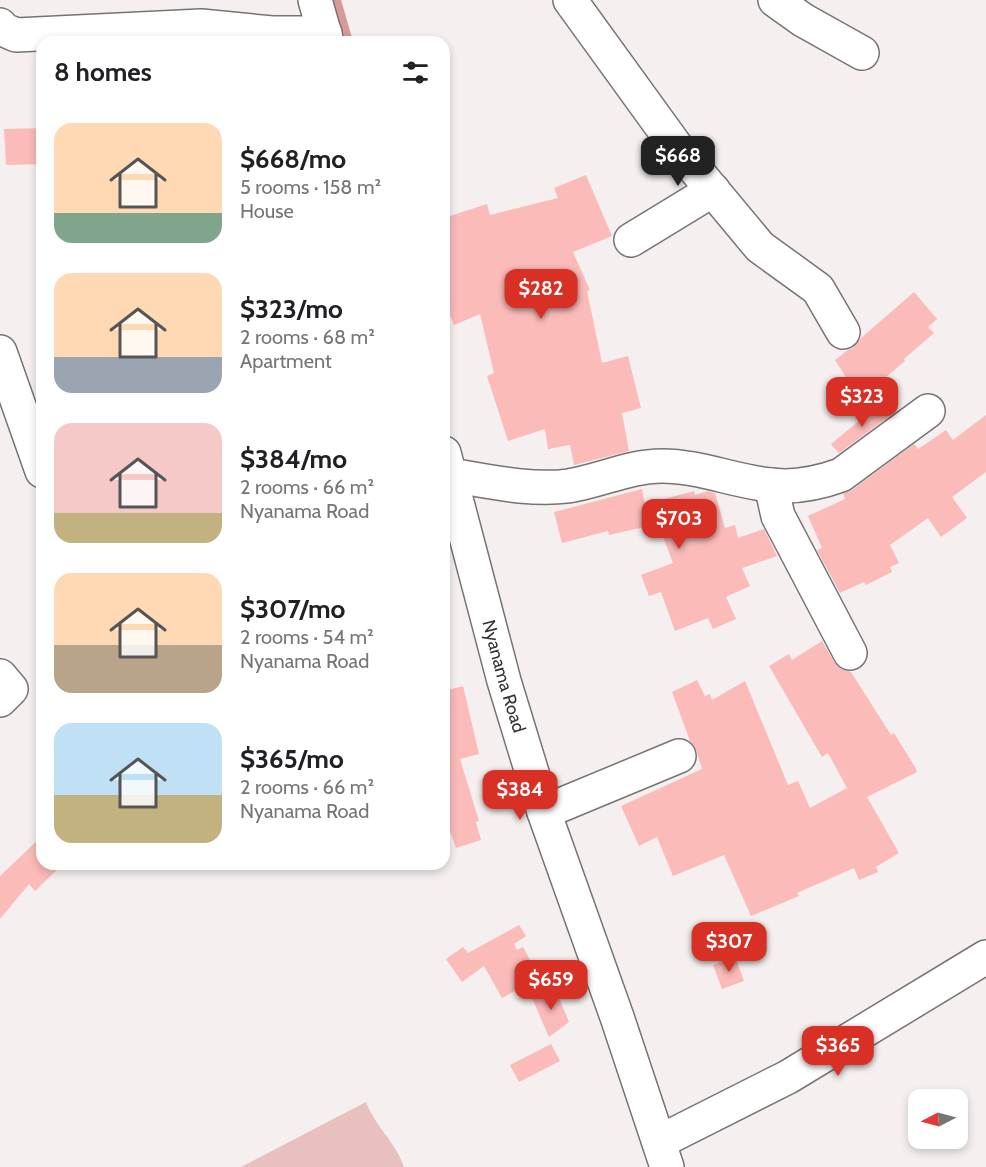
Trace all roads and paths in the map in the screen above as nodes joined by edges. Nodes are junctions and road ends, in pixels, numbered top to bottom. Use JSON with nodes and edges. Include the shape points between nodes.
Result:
{"nodes":[{"id":1,"x":315,"y":0,"type":"edge"},
{"id":2,"x":570,"y":0,"type":"edge"},
{"id":3,"x":775,"y":0,"type":"edge"},
{"id":4,"x":0,"y":25,"type":"edge"},
{"id":5,"x":312,"y":36,"type":"edge"},
{"id":6,"x":326,"y":36,"type":"edge"},
{"id":7,"x":862,"y":53,"type":"dead end"},
{"id":8,"x":713,"y":190,"type":"junction"},
{"id":9,"x":631,"y":240,"type":"dead end"},
{"id":10,"x":843,"y":332,"type":"dead end"},
{"id":11,"x":0,"y":352,"type":"edge"},
{"id":12,"x":928,"y":411,"type":"dead end"},
{"id":13,"x":36,"y":454,"type":"edge"},
{"id":14,"x":450,"y":465,"type":"edge"},
{"id":15,"x":450,"y":475,"type":"edge"},
{"id":16,"x":771,"y":485,"type":"junction"},
{"id":17,"x":850,"y":653,"type":"dead end"},
{"id":18,"x":0,"y":676,"type":"edge"},
{"id":19,"x":0,"y":700,"type":"edge"},
{"id":20,"x":679,"y":756,"type":"dead end"},
{"id":21,"x":544,"y":812,"type":"junction"},
{"id":22,"x":986,"y":957,"type":"edge"},
{"id":23,"x":663,"y":1154,"type":"edge"}],
"edges":[{"from":1,"to":6,"type":"street"},
{"from":2,"to":8,"type":"street"},
{"from":3,"to":7,"type":"street"},
{"from":4,"to":5,"type":"street","via":[[16,34],[201,26]]},
{"from":8,"to":9,"type":"street"},
{"from":8,"to":10,"type":"street","via":[[760,247],[818,289]]},
{"from":11,"to":13,"type":"street"},
{"from":12,"to":16,"type":"street","via":[[842,474],[800,485]]},
{"from":14,"to":16,"type":"street","via":[[522,486],[567,486],[662,466]]},
{"from":15,"to":21,"type":"street","name":"Nyanama Road","via":[[504,681]]},
{"from":16,"to":17,"type":"street","via":[[778,516]]},
{"from":18,"to":19,"type":"street","via":[[11,689]]},
{"from":20,"to":21,"type":"street"},
{"from":21,"to":23,"type":"street","name":"Nyanama Road"},
{"from":22,"to":23,"type":"street"}]}
